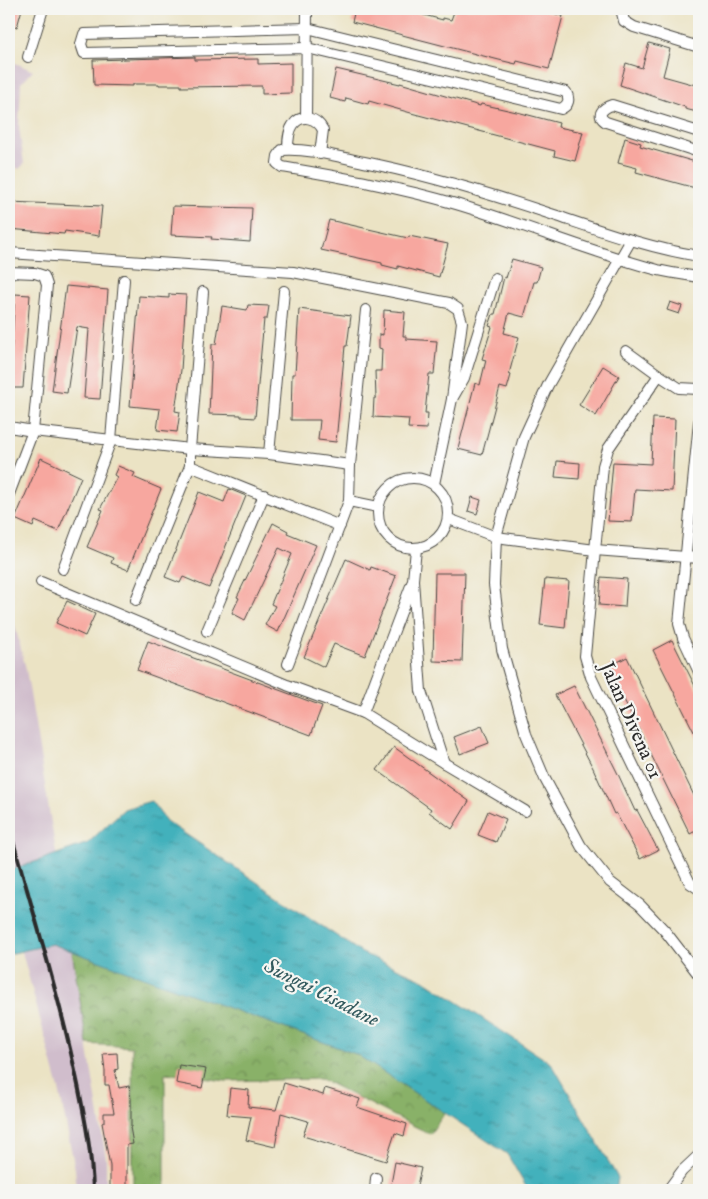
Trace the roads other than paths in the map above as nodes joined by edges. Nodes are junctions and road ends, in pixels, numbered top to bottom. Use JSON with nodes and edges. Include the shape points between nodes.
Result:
{"nodes":[{"id":1,"x":43,"y":9,"type":"edge"},
{"id":2,"x":307,"y":9,"type":"edge"},
{"id":3,"x":621,"y":9,"type":"edge"},
{"id":4,"x":307,"y":28,"type":"junction"},
{"id":5,"x":699,"y":28,"type":"edge"},
{"id":6,"x":699,"y":47,"type":"edge"},
{"id":7,"x":307,"y":48,"type":"junction"},
{"id":8,"x":28,"y":58,"type":"dead end"},
{"id":9,"x":306,"y":118,"type":"junction"},
{"id":10,"x":699,"y":132,"type":"edge"},
{"id":11,"x":288,"y":149,"type":"junction"},
{"id":12,"x":699,"y":152,"type":"edge"},
{"id":13,"x":320,"y":154,"type":"junction"},
{"id":14,"x":631,"y":240,"type":"junction"},
{"id":15,"x":9,"y":253,"type":"edge"},
{"id":16,"x":699,"y":256,"type":"edge"},
{"id":17,"x":621,"y":259,"type":"junction"},
{"id":18,"x":9,"y":272,"type":"edge"},
{"id":19,"x":699,"y":277,"type":"edge"},
{"id":20,"x":495,"y":278,"type":"dead end"},
{"id":21,"x":124,"y":280,"type":"dead end"},
{"id":22,"x":284,"y":291,"type":"dead end"},
{"id":23,"x":203,"y":292,"type":"dead end"},
{"id":24,"x":366,"y":310,"type":"dead end"},
{"id":25,"x":626,"y":351,"type":"dead end"},
{"id":26,"x":659,"y":376,"type":"junction"},
{"id":27,"x":699,"y":389,"type":"edge"},
{"id":28,"x":452,"y":399,"type":"junction"},
{"id":29,"x":699,"y":422,"type":"edge"},
{"id":30,"x":9,"y":427,"type":"edge"},
{"id":31,"x":33,"y":431,"type":"junction"},
{"id":32,"x":111,"y":440,"type":"junction"},
{"id":33,"x":190,"y":449,"type":"junction"},
{"id":34,"x":269,"y":454,"type":"junction"},
{"id":35,"x":350,"y":465,"type":"junction"},
{"id":36,"x":190,"y":466,"type":"junction"},
{"id":37,"x":434,"y":484,"type":"junction"},
{"id":38,"x":9,"y":494,"type":"edge"},
{"id":39,"x":264,"y":495,"type":"junction"},
{"id":40,"x":349,"y":501,"type":"junction"},
{"id":41,"x":378,"y":506,"type":"junction"},
{"id":42,"x":448,"y":519,"type":"junction"},
{"id":43,"x":340,"y":526,"type":"junction"},
{"id":44,"x":496,"y":537,"type":"junction"},
{"id":45,"x":416,"y":549,"type":"junction"},
{"id":46,"x":595,"y":550,"type":"junction"},
{"id":47,"x":686,"y":557,"type":"junction"},
{"id":48,"x":699,"y":558,"type":"edge"},
{"id":49,"x":63,"y":569,"type":"dead end"},
{"id":50,"x":413,"y":580,"type":"junction"},
{"id":51,"x":41,"y":582,"type":"dead end"},
{"id":52,"x":136,"y":600,"type":"dead end"},
{"id":53,"x":207,"y":631,"type":"dead end"},
{"id":54,"x":288,"y":664,"type":"dead end"},
{"id":55,"x":699,"y":672,"type":"edge"},
{"id":56,"x":364,"y":713,"type":"junction"},
{"id":57,"x":444,"y":763,"type":"junction"},
{"id":58,"x":525,"y":811,"type":"dead end"},
{"id":59,"x":699,"y":889,"type":"edge"},
{"id":60,"x":699,"y":975,"type":"edge"},
{"id":61,"x":699,"y":1155,"type":"edge"},
{"id":62,"x":376,"y":1178,"type":"dead end"},
{"id":63,"x":374,"y":1190,"type":"edge"},
{"id":64,"x":668,"y":1190,"type":"edge"}],
"edges":[{"from":1,"to":8,"type":"street"},
{"from":2,"to":4,"type":"street"},
{"from":3,"to":6,"type":"street","via":[[624,21],[634,27]]},
{"from":4,"to":7,"type":"street"},
{"from":4,"to":7,"type":"street","via":[[84,34],[80,44],[84,53]]},
{"from":4,"to":7,"type":"street","via":[[566,92],[569,102],[561,109]]},
{"from":5,"to":6,"type":"street"},
{"from":7,"to":9,"type":"street"},
{"from":9,"to":11,"type":"street","via":[[292,126]]},
{"from":9,"to":13,"type":"street","via":[[315,120],[322,130]]},
{"from":10,"to":12,"type":"street","via":[[612,105],[604,108],[601,114],[606,122]]},
{"from":11,"to":13,"type":"street"},
{"from":11,"to":17,"type":"street","via":[[282,150],[278,156],[277,163],[282,167],[385,185],[455,203]]},
{"from":13,"to":14,"type":"street","via":[[462,185]]},
{"from":14,"to":16,"type":"street"},
{"from":14,"to":17,"type":"street"},
{"from":15,"to":28,"type":"street","via":[[292,272],[449,303],[458,309],[462,322]]},
{"from":17,"to":19,"type":"street"},
{"from":17,"to":44,"type":"street","via":[[548,385],[524,437]]},
{"from":18,"to":31,"type":"street","via":[[44,276],[47,285]]},
{"from":20,"to":28,"type":"street","via":[[464,378]]},
{"from":21,"to":32,"type":"street"},
{"from":22,"to":34,"type":"street"},
{"from":23,"to":33,"type":"street"},
{"from":24,"to":35,"type":"street"},
{"from":25,"to":26,"type":"street"},
{"from":26,"to":27,"type":"street","via":[[678,388]]},
{"from":26,"to":46,"type":"street","name":"Jalan Divena 01","via":[[608,449],[603,466]]},
{"from":28,"to":37,"type":"street"},
{"from":29,"to":47,"type":"street"},
{"from":30,"to":31,"type":"street"},
{"from":31,"to":32,"type":"street"},
{"from":31,"to":38,"type":"street"},
{"from":32,"to":33,"type":"street"},
{"from":32,"to":49,"type":"street"},
{"from":33,"to":34,"type":"street"},
{"from":33,"to":36,"type":"street"},
{"from":34,"to":35,"type":"street"},
{"from":35,"to":40,"type":"street"},
{"from":36,"to":39,"type":"street"},
{"from":36,"to":52,"type":"street"},
{"from":37,"to":41,"type":"street","via":[[421,478],[407,478],[394,483]]},
{"from":37,"to":42,"type":"street","via":[[448,506]]},
{"from":39,"to":43,"type":"street"},
{"from":39,"to":53,"type":"street"},
{"from":40,"to":41,"type":"street"},
{"from":40,"to":43,"type":"street"},
{"from":41,"to":45,"type":"street","via":[[378,520],[387,537],[403,548]]},
{"from":42,"to":44,"type":"street"},
{"from":42,"to":45,"type":"street","via":[[437,540]]},
{"from":43,"to":54,"type":"street"},
{"from":44,"to":46,"type":"street"},
{"from":44,"to":60,"type":"street","via":[[494,585],[502,649],[526,734],[545,779],[587,853],[610,882],[665,931]]},
{"from":45,"to":50,"type":"street"},
{"from":46,"to":47,"type":"street"},
{"from":46,"to":59,"type":"street","name":"Jalan Divena 01","via":[[585,656],[591,678],[690,883]]},
{"from":47,"to":48,"type":"street"},
{"from":47,"to":55,"type":"street","via":[[680,624]]},
{"from":50,"to":56,"type":"street"},
{"from":50,"to":57,"type":"street","via":[[421,691]]},
{"from":51,"to":56,"type":"street","via":[[287,685]]},
{"from":56,"to":57,"type":"street"},
{"from":57,"to":58,"type":"street"},
{"from":61,"to":64,"type":"street"},
{"from":62,"to":63,"type":"street"}]}
